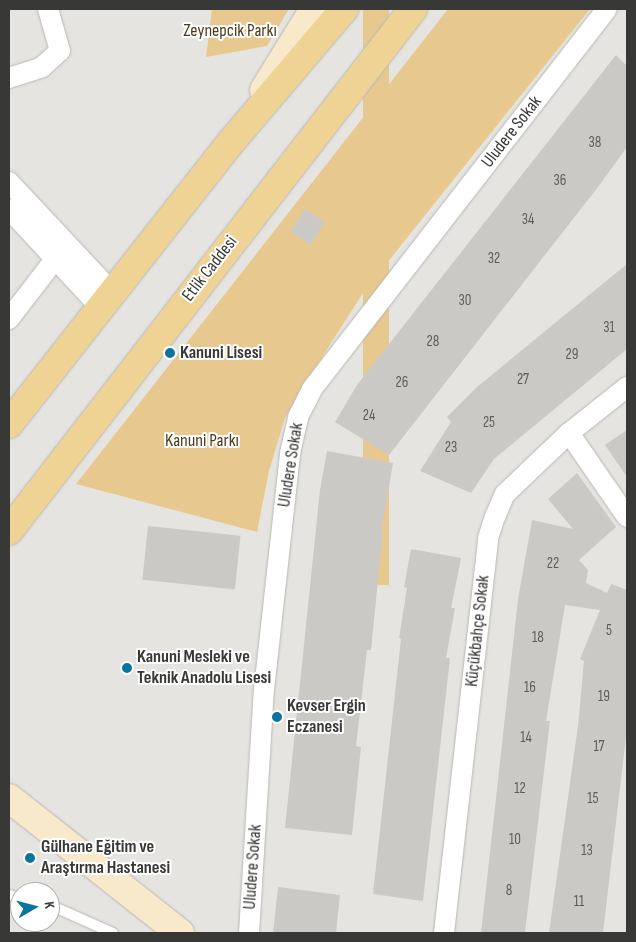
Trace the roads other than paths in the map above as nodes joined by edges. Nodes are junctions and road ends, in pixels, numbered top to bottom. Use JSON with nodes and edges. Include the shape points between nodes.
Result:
{"nodes":[{"id":1,"x":48,"y":9,"type":"edge"},
{"id":2,"x":314,"y":9,"type":"edge"},
{"id":3,"x":344,"y":9,"type":"edge"},
{"id":4,"x":413,"y":9,"type":"edge"},
{"id":5,"x":607,"y":9,"type":"edge"},
{"id":6,"x":9,"y":78,"type":"edge"},
{"id":7,"x":231,"y":142,"type":"junction"},
{"id":8,"x":9,"y":182,"type":"edge"},
{"id":9,"x":9,"y":209,"type":"edge"},
{"id":10,"x":56,"y":258,"type":"junction"},
{"id":11,"x":106,"y":299,"type":"junction"},
{"id":12,"x":9,"y":319,"type":"edge"},
{"id":13,"x":47,"y":373,"type":"junction"},
{"id":14,"x":627,"y":387,"type":"edge"},
{"id":15,"x":9,"y":408,"type":"edge"},
{"id":16,"x":9,"y":424,"type":"edge"},
{"id":17,"x":569,"y":433,"type":"junction"},
{"id":18,"x":627,"y":517,"type":"edge"},
{"id":19,"x":9,"y":531,"type":"edge"},
{"id":20,"x":9,"y":798,"type":"edge"},
{"id":21,"x":60,"y":909,"type":"edge"},
{"id":22,"x":113,"y":933,"type":"edge"},
{"id":23,"x":180,"y":933,"type":"edge"},
{"id":24,"x":249,"y":933,"type":"edge"},
{"id":25,"x":444,"y":933,"type":"edge"}],
"edges":[{"from":1,"to":6,"type":"street","via":[[60,51],[42,67]]},
{"from":2,"to":7,"type":"main road"},
{"from":3,"to":7,"type":"main road"},
{"from":4,"to":19,"type":"main road","name":"Etlik Caddesi"},
{"from":5,"to":24,"type":"street","name":"Uludere Sokak","via":[[312,389],[298,417],[290,452],[264,690]]},
{"from":7,"to":11,"type":"main road"},
{"from":8,"to":11,"type":"street"},
{"from":9,"to":10,"type":"street"},
{"from":10,"to":11,"type":"street"},
{"from":10,"to":12,"type":"street"},
{"from":11,"to":13,"type":"main road"},
{"from":13,"to":15,"type":"lane"},
{"from":13,"to":16,"type":"main road"},
{"from":14,"to":17,"type":"street","name":"Küçükbahçe Sokak"},
{"from":17,"to":18,"type":"street"},
{"from":17,"to":25,"type":"street","name":"Küçükbahçe Sokak","via":[[505,494],[488,538]]},
{"from":20,"to":23,"type":"main road"},
{"from":21,"to":22,"type":"lane"}]}
